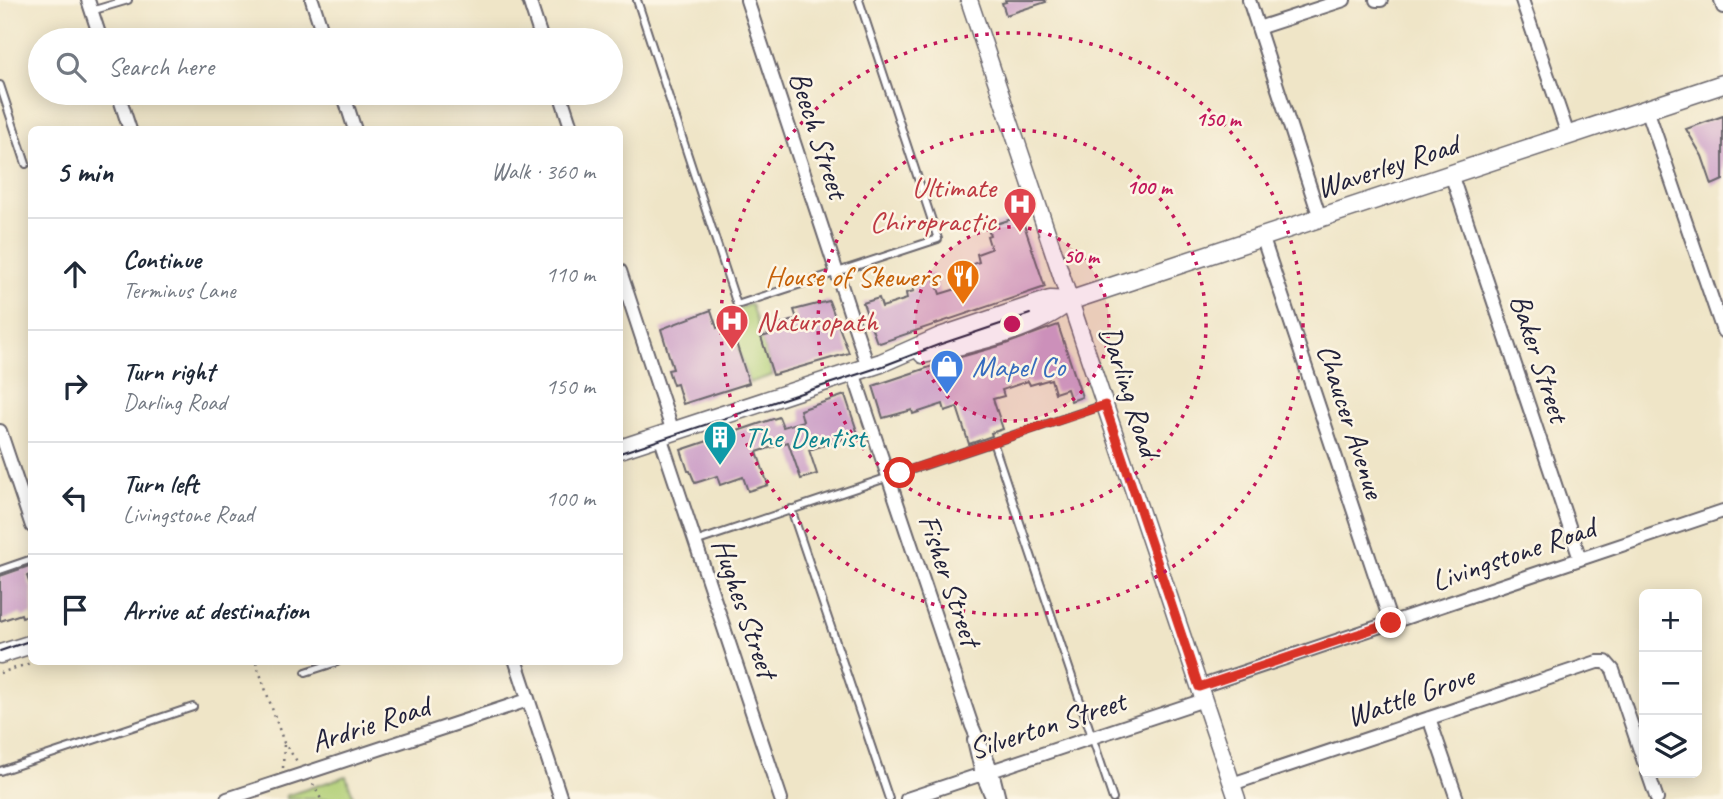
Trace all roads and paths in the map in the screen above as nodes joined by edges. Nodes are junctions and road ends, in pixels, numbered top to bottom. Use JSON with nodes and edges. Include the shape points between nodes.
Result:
{"nodes":[{"id":1,"x":128,"y":0,"type":"edge"},
{"id":2,"x":312,"y":0,"type":"edge"},
{"id":3,"x":529,"y":0,"type":"edge"},
{"id":4,"x":637,"y":0,"type":"edge"},
{"id":5,"x":747,"y":0,"type":"edge"},
{"id":6,"x":859,"y":0,"type":"edge"},
{"id":7,"x":969,"y":0,"type":"edge"},
{"id":8,"x":1249,"y":0,"type":"edge"},
{"id":9,"x":1344,"y":0,"type":"edge"},
{"id":10,"x":1522,"y":0,"type":"edge"},
{"id":11,"x":1721,"y":0,"type":"edge"},
{"id":12,"x":90,"y":6,"type":"edge"},
{"id":13,"x":1723,"y":7,"type":"edge"},
{"id":14,"x":97,"y":28,"type":"edge"},
{"id":15,"x":321,"y":28,"type":"edge"},
{"id":16,"x":538,"y":28,"type":"edge"},
{"id":17,"x":1258,"y":28,"type":"junction"},
{"id":18,"x":1723,"y":84,"type":"edge"},
{"id":19,"x":0,"y":85,"type":"edge"},
{"id":20,"x":122,"y":105,"type":"edge"},
{"id":21,"x":347,"y":105,"type":"edge"},
{"id":22,"x":564,"y":105,"type":"edge"},
{"id":23,"x":1647,"y":109,"type":"junction"},
{"id":24,"x":130,"y":126,"type":"edge"},
{"id":25,"x":354,"y":126,"type":"edge"},
{"id":26,"x":571,"y":126,"type":"edge"},
{"id":27,"x":1568,"y":135,"type":"junction"},
{"id":28,"x":26,"y":164,"type":"dead end"},
{"id":29,"x":1451,"y":174,"type":"junction"},
{"id":30,"x":1320,"y":218,"type":"junction"},
{"id":31,"x":1262,"y":236,"type":"junction"},
{"id":32,"x":837,"y":272,"type":"junction"},
{"id":33,"x":623,"y":282,"type":"edge"},
{"id":34,"x":1069,"y":301,"type":"junction"},
{"id":35,"x":1723,"y":331,"type":"edge"},
{"id":36,"x":868,"y":367,"type":"junction"},
{"id":37,"x":1105,"y":405,"type":"junction"},
{"id":38,"x":0,"y":431,"type":"edge"},
{"id":39,"x":666,"y":434,"type":"junction"},
{"id":40,"x":993,"y":442,"type":"junction"},
{"id":41,"x":623,"y":448,"type":"edge"},
{"id":42,"x":888,"y":477,"type":"junction"},
{"id":43,"x":791,"y":509,"type":"junction"},
{"id":44,"x":1723,"y":511,"type":"edge"},
{"id":45,"x":28,"y":514,"type":"edge"},
{"id":46,"x":695,"y":542,"type":"junction"},
{"id":47,"x":1580,"y":559,"type":"junction"},
{"id":48,"x":28,"y":560,"type":"edge"},
{"id":49,"x":0,"y":570,"type":"edge"},
{"id":50,"x":1391,"y":623,"type":"junction"},
{"id":51,"x":28,"y":645,"type":"edge"},
{"id":52,"x":0,"y":654,"type":"edge"},
{"id":53,"x":28,"y":664,"type":"edge"},
{"id":54,"x":257,"y":665,"type":"edge"},
{"id":55,"x":328,"y":665,"type":"edge"},
{"id":56,"x":517,"y":665,"type":"edge"},
{"id":57,"x":306,"y":672,"type":"dead end"},
{"id":58,"x":0,"y":673,"type":"edge"},
{"id":59,"x":1202,"y":694,"type":"junction"},
{"id":60,"x":528,"y":700,"type":"junction"},
{"id":61,"x":193,"y":707,"type":"dead end"},
{"id":62,"x":1429,"y":718,"type":"junction"},
{"id":63,"x":1093,"y":738,"type":"junction"},
{"id":64,"x":284,"y":743,"type":"junction"},
{"id":65,"x":1639,"y":747,"type":"edge"},
{"id":66,"x":0,"y":771,"type":"edge"},
{"id":67,"x":987,"y":773,"type":"junction"},
{"id":68,"x":303,"y":774,"type":"junction"},
{"id":69,"x":1650,"y":778,"type":"edge"},
{"id":70,"x":287,"y":779,"type":"junction"},
{"id":71,"x":1235,"y":791,"type":"edge"},
{"id":72,"x":782,"y":798,"type":"edge"},
{"id":73,"x":227,"y":799,"type":"edge"},
{"id":74,"x":321,"y":799,"type":"edge"},
{"id":75,"x":561,"y":799,"type":"edge"},
{"id":76,"x":889,"y":799,"type":"edge"},
{"id":77,"x":907,"y":799,"type":"edge"},
{"id":78,"x":993,"y":799,"type":"edge"},
{"id":79,"x":999,"y":799,"type":"edge"},
{"id":80,"x":1113,"y":799,"type":"edge"},
{"id":81,"x":1457,"y":799,"type":"edge"},
{"id":82,"x":1657,"y":799,"type":"edge"}],
"edges":[{"from":1,"to":12,"type":"lane"},
{"from":2,"to":15,"type":"street"},
{"from":3,"to":16,"type":"street"},
{"from":4,"to":32,"type":"lane","via":[[737,305]]},
{"from":5,"to":32,"type":"street","name":"Beech Street"},
{"from":6,"to":32,"type":"lane","via":[[939,239]]},
{"from":7,"to":34,"type":"street","name":"Darling Road"},
{"from":8,"to":17,"type":"street"},
{"from":9,"to":17,"type":"street"},
{"from":10,"to":27,"type":"street"},
{"from":11,"to":13,"type":"street"},
{"from":12,"to":14,"type":"street"},
{"from":17,"to":30,"type":"street"},
{"from":18,"to":23,"type":"main road","name":"Waverley Road"},
{"from":19,"to":28,"type":"lane"},
{"from":20,"to":24,"type":"street"},
{"from":21,"to":25,"type":"street"},
{"from":22,"to":26,"type":"street"},
{"from":23,"to":27,"type":"main road","name":"Waverley Road"},
{"from":23,"to":35,"type":"street"},
{"from":27,"to":29,"type":"main road","name":"Waverley Road"},
{"from":29,"to":30,"type":"main road","name":"Waverley Road"},
{"from":29,"to":47,"type":"street","name":"Baker Street"},
{"from":30,"to":31,"type":"main road","name":"Waverley Road"},
{"from":31,"to":34,"type":"main road","name":"Waverley Road"},
{"from":31,"to":50,"type":"street","name":"Chaucer Avenue"},
{"from":32,"to":36,"type":"street","name":"Beech Street"},
{"from":33,"to":39,"type":"street","name":"Hughes Street"},
{"from":34,"to":36,"type":"main road","name":"Waverley Road","via":[[1050,300],[1024,308]]},
{"from":34,"to":37,"type":"street","name":"Darling Road"},
{"from":36,"to":39,"type":"main road","name":"Waverley Road"},
{"from":36,"to":42,"type":"street","name":"Fisher Street"},
{"from":37,"to":40,"type":"lane"},
{"from":37,"to":59,"type":"street","name":"Darling Road"},
{"from":38,"to":45,"type":"street"},
{"from":39,"to":41,"type":"main road","name":"Waverley Road"},
{"from":39,"to":46,"type":"street","name":"Hughes Street"},
{"from":40,"to":42,"type":"lane"},
{"from":40,"to":63,"type":"lane"},
{"from":42,"to":43,"type":"lane"},
{"from":42,"to":67,"type":"street","name":"Fisher Street"},
{"from":43,"to":46,"type":"lane"},
{"from":43,"to":76,"type":"lane"},
{"from":44,"to":47,"type":"street","name":"Livingstone Road"},
{"from":46,"to":72,"type":"street","name":"Hughes Street"},
{"from":47,"to":50,"type":"street","name":"Livingstone Road"},
{"from":48,"to":49,"type":"lane"},
{"from":50,"to":59,"type":"street","name":"Livingstone Road"},
{"from":51,"to":52,"type":"main road"},
{"from":53,"to":58,"type":"path"},
{"from":54,"to":64,"type":"path"},
{"from":55,"to":57,"type":"lane"},
{"from":56,"to":60,"type":"street"},
{"from":59,"to":63,"type":"street","name":"Silverton Street"},
{"from":59,"to":71,"type":"street","name":"Darling Road"},
{"from":60,"to":68,"type":"street","name":"Ardrie Road"},
{"from":60,"to":75,"type":"street"},
{"from":61,"to":66,"type":"lane"},
{"from":62,"to":65,"type":"street","name":"Wattle Grove","via":[[1606,662],[1616,676]]},
{"from":62,"to":71,"type":"street","name":"Wattle Grove"},
{"from":62,"to":81,"type":"street"},
{"from":63,"to":67,"type":"street","name":"Silverton Street"},
{"from":63,"to":80,"type":"lane"},
{"from":64,"to":68,"type":"path"},
{"from":64,"to":70,"type":"path"},
{"from":67,"to":77,"type":"street","name":"Silverton Street"},
{"from":67,"to":78,"type":"street","name":"Fisher Street"},
{"from":67,"to":79,"type":"street","name":"Fisher Street"},
{"from":68,"to":70,"type":"street","name":"Ardrie Road"},
{"from":68,"to":74,"type":"path"},
{"from":69,"to":82,"type":"street"},
{"from":70,"to":73,"type":"street","name":"Ardrie Road"}]}
